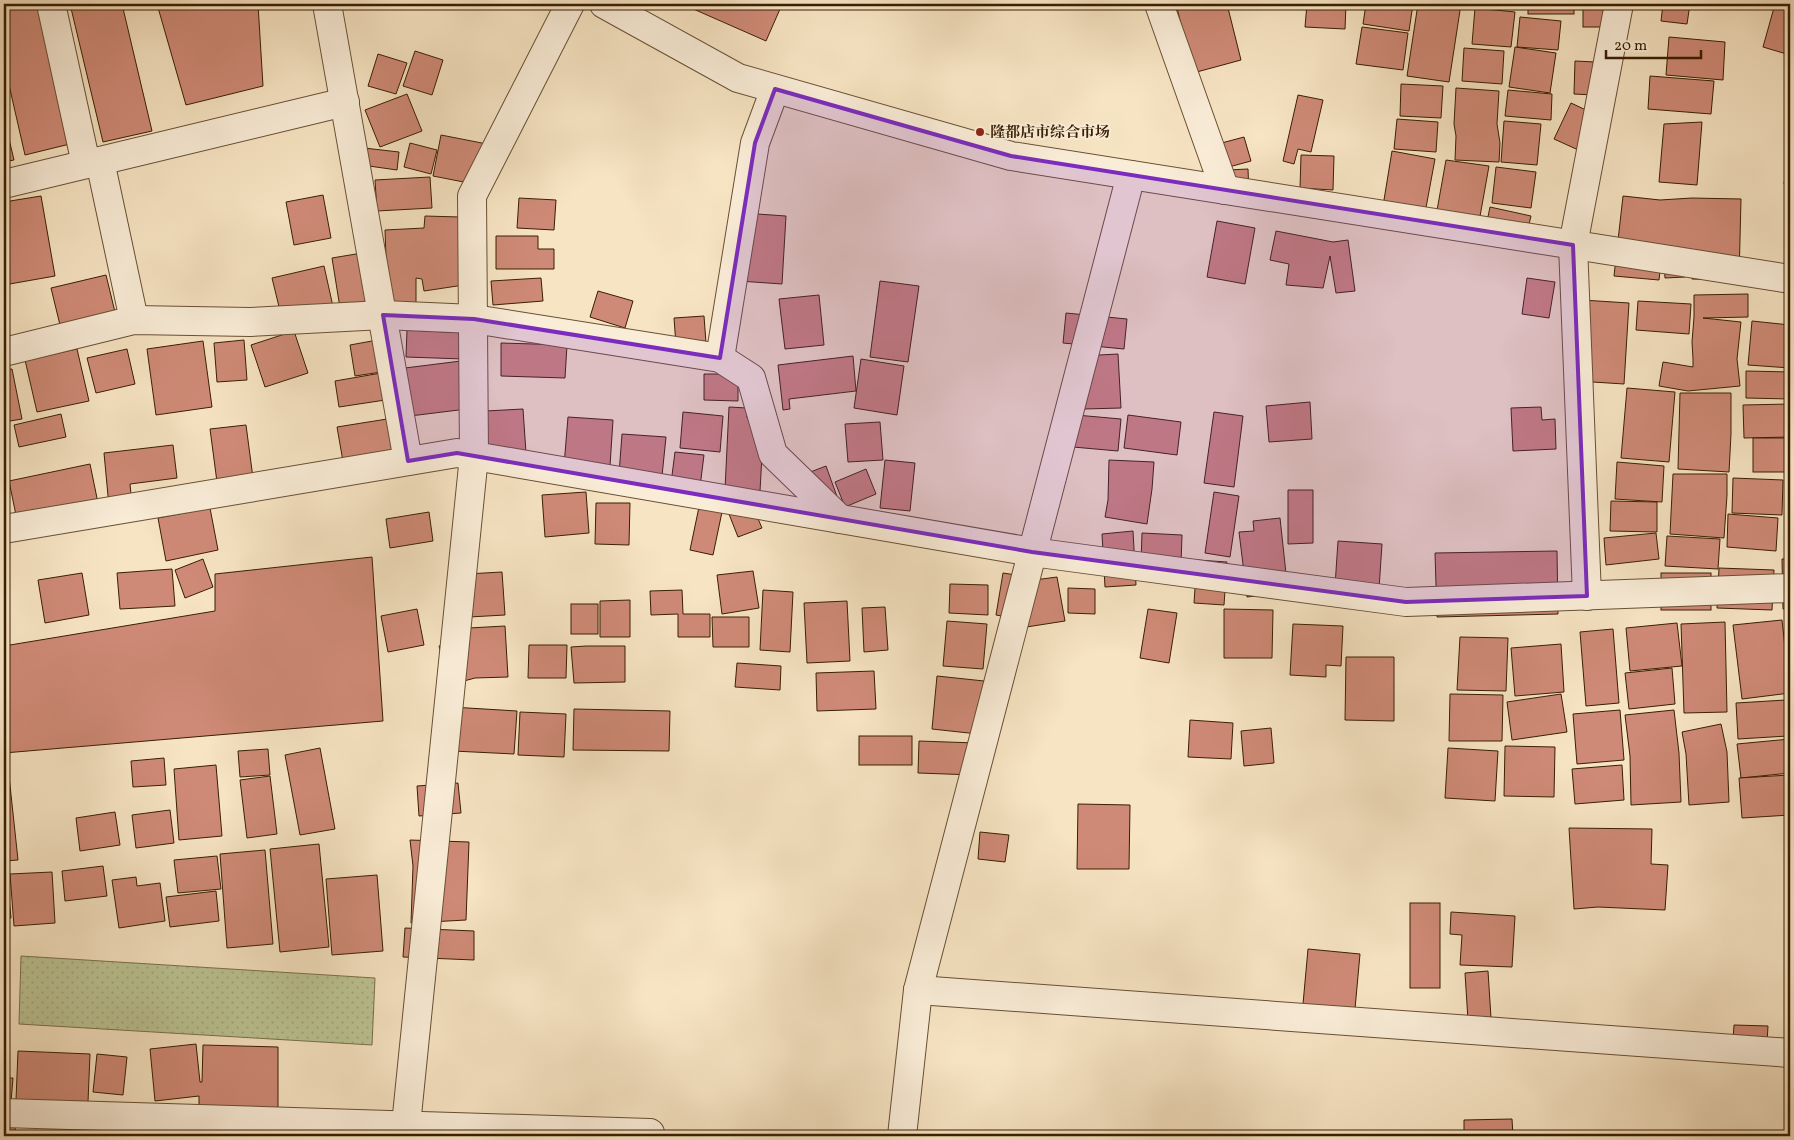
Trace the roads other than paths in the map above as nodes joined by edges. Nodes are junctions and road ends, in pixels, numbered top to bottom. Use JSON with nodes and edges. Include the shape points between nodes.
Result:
{"nodes":[{"id":1,"x":51,"y":4,"type":"edge"},
{"id":2,"x":327,"y":4,"type":"edge"},
{"id":3,"x":570,"y":4,"type":"edge"},
{"id":4,"x":604,"y":4,"type":"edge"},
{"id":5,"x":1159,"y":4,"type":"edge"},
{"id":6,"x":1619,"y":4,"type":"edge"},
{"id":7,"x":775,"y":89,"type":"junction"},
{"id":8,"x":345,"y":102,"type":"junction"},
{"id":9,"x":93,"y":163,"type":"junction"},
{"id":10,"x":1131,"y":175,"type":"junction"},
{"id":11,"x":4,"y":184,"type":"edge"},
{"id":12,"x":1225,"y":190,"type":"junction"},
{"id":13,"x":1573,"y":245,"type":"junction"},
{"id":14,"x":1790,"y":279,"type":"edge"},
{"id":15,"x":383,"y":315,"type":"junction"},
{"id":16,"x":134,"y":320,"type":"junction"},
{"id":17,"x":474,"y":320,"type":"junction"},
{"id":18,"x":4,"y":352,"type":"edge"},
{"id":19,"x":720,"y":358,"type":"junction"},
{"id":20,"x":474,"y":456,"type":"junction"},
{"id":21,"x":408,"y":461,"type":"junction"},
{"id":22,"x":840,"y":519,"type":"junction"},
{"id":23,"x":4,"y":529,"type":"edge"},
{"id":24,"x":1032,"y":552,"type":"junction"},
{"id":25,"x":1790,"y":588,"type":"edge"},
{"id":26,"x":1587,"y":596,"type":"junction"},
{"id":27,"x":918,"y":990,"type":"junction"},
{"id":28,"x":1790,"y":1054,"type":"edge"},
{"id":29,"x":4,"y":1113,"type":"edge"},
{"id":30,"x":406,"y":1125,"type":"junction"},
{"id":31,"x":650,"y":1136,"type":"edge"},
{"id":32,"x":902,"y":1136,"type":"edge"}],
"edges":[{"from":1,"to":9,"type":"street"},
{"from":2,"to":8,"type":"street"},
{"from":3,"to":17,"type":"street","via":[[472,196]]},
{"from":4,"to":7,"type":"street","via":[[738,78]]},
{"from":5,"to":12,"type":"street"},
{"from":6,"to":13,"type":"street"},
{"from":7,"to":10,"type":"street","via":[[1011,156]]},
{"from":7,"to":19,"type":"street","via":[[755,143]]},
{"from":8,"to":9,"type":"street"},
{"from":8,"to":15,"type":"street"},
{"from":9,"to":11,"type":"street"},
{"from":9,"to":16,"type":"street"},
{"from":10,"to":12,"type":"street"},
{"from":10,"to":24,"type":"street"},
{"from":12,"to":13,"type":"street"},
{"from":13,"to":14,"type":"street"},
{"from":13,"to":26,"type":"street"},
{"from":15,"to":16,"type":"street","via":[[250,322]]},
{"from":15,"to":17,"type":"street"},
{"from":15,"to":21,"type":"street"},
{"from":16,"to":18,"type":"street"},
{"from":17,"to":19,"type":"street"},
{"from":17,"to":20,"type":"street"},
{"from":19,"to":22,"type":"street","via":[[751,378],[773,454]]},
{"from":20,"to":21,"type":"street","via":[[457,453]]},
{"from":20,"to":22,"type":"street"},
{"from":20,"to":30,"type":"street"},
{"from":21,"to":23,"type":"street"},
{"from":22,"to":24,"type":"street"},
{"from":24,"to":26,"type":"street","via":[[1406,602]]},
{"from":24,"to":27,"type":"street"},
{"from":25,"to":26,"type":"street"},
{"from":27,"to":28,"type":"street"},
{"from":27,"to":32,"type":"street"},
{"from":29,"to":30,"type":"street"},
{"from":30,"to":31,"type":"street","via":[[650,1133]]}]}
